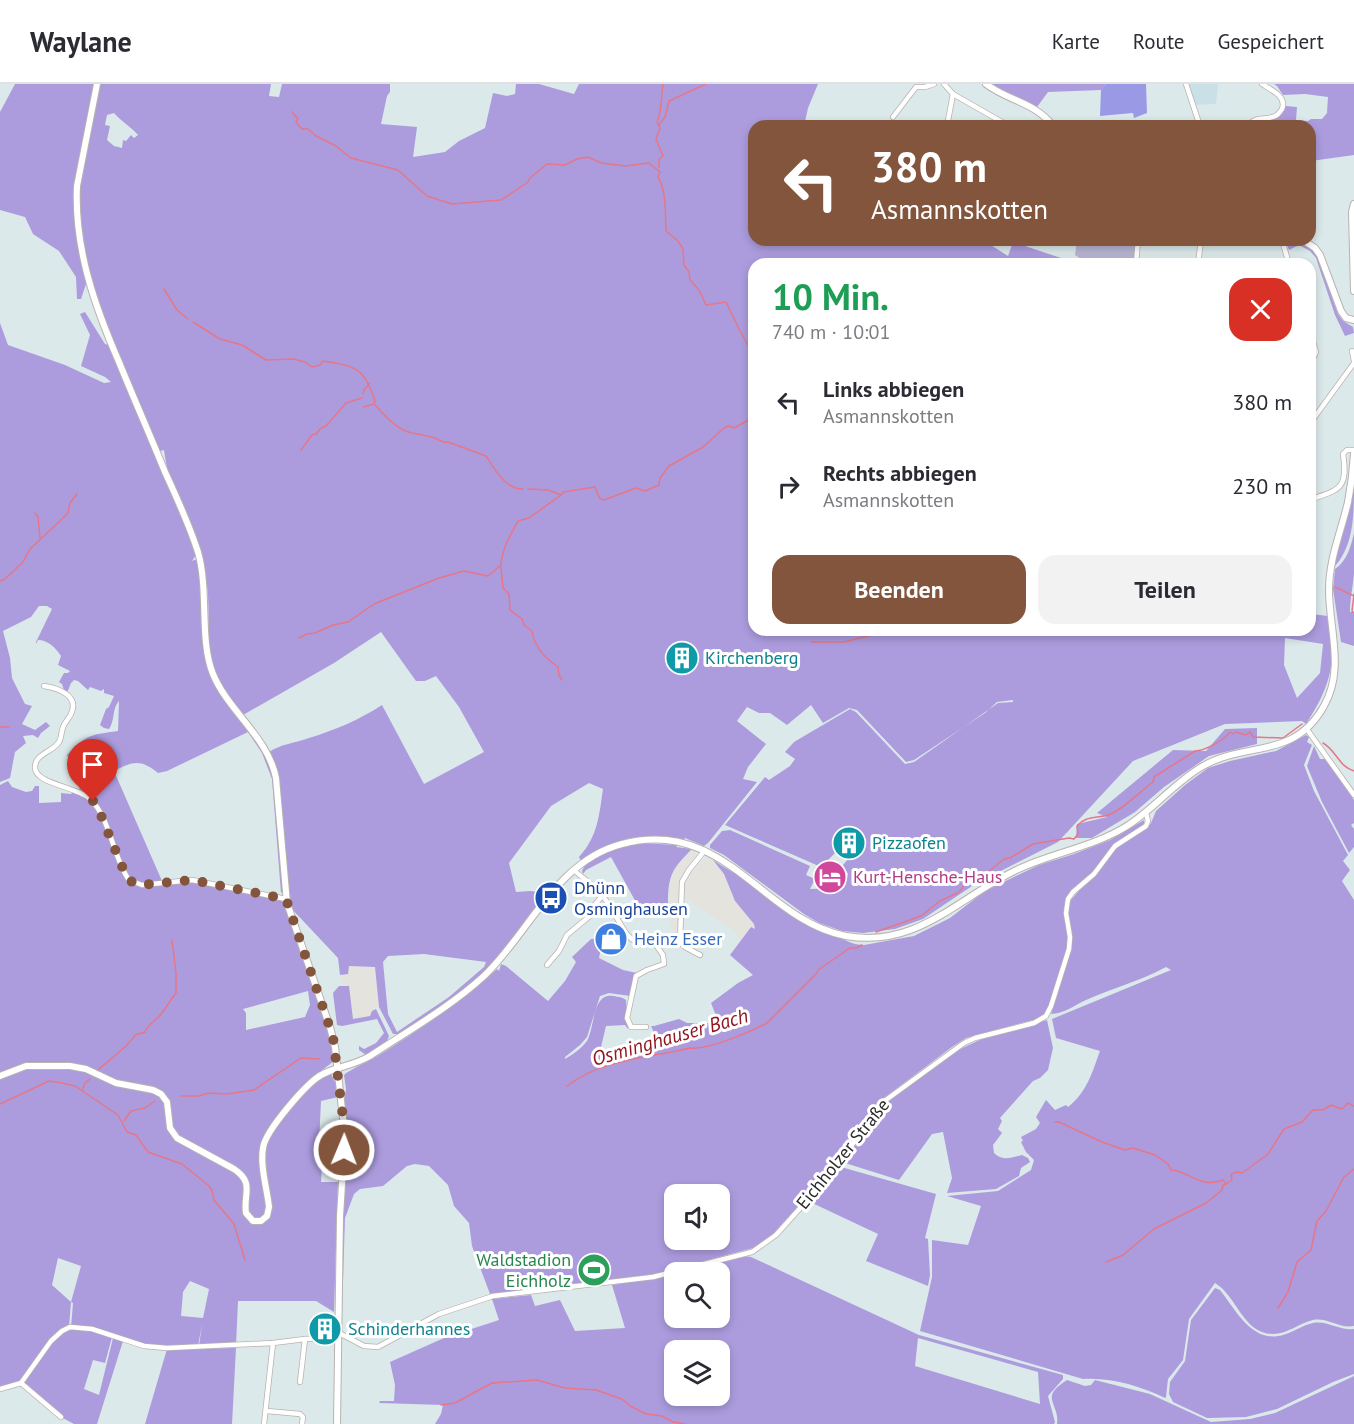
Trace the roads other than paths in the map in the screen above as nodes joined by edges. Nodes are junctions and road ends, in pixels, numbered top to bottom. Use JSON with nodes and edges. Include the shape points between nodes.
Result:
{"nodes":[{"id":1,"x":97,"y":84,"type":"edge"},
{"id":2,"x":934,"y":84,"type":"edge"},
{"id":3,"x":944,"y":84,"type":"edge"},
{"id":4,"x":986,"y":84,"type":"edge"},
{"id":5,"x":1185,"y":84,"type":"edge"},
{"id":6,"x":1262,"y":84,"type":"edge"},
{"id":7,"x":953,"y":94,"type":"junction"},
{"id":8,"x":893,"y":117,"type":"dead end"},
{"id":9,"x":948,"y":120,"type":"edge"},
{"id":10,"x":998,"y":120,"type":"edge"},
{"id":11,"x":1047,"y":120,"type":"edge"},
{"id":12,"x":1198,"y":120,"type":"edge"},
{"id":13,"x":1255,"y":120,"type":"edge"},
{"id":14,"x":1354,"y":204,"type":"edge"},
{"id":15,"x":1313,"y":246,"type":"edge"},
{"id":16,"x":1354,"y":291,"type":"edge"},
{"id":17,"x":1354,"y":320,"type":"edge"},
{"id":18,"x":1352,"y":351,"type":"dead end"},
{"id":19,"x":1354,"y":362,"type":"edge"},
{"id":20,"x":1316,"y":415,"type":"edge"},
{"id":21,"x":1354,"y":452,"type":"edge"},
{"id":22,"x":1316,"y":498,"type":"edge"},
{"id":23,"x":44,"y":686,"type":"dead end"},
{"id":24,"x":1306,"y":728,"type":"junction"},
{"id":25,"x":1354,"y":795,"type":"edge"},
{"id":26,"x":1146,"y":813,"type":"junction"},
{"id":27,"x":705,"y":850,"type":"junction"},
{"id":28,"x":574,"y":870,"type":"junction"},
{"id":29,"x":603,"y":896,"type":"junction"},
{"id":30,"x":286,"y":899,"type":"junction"},
{"id":31,"x":680,"y":942,"type":"junction"},
{"id":32,"x":656,"y":945,"type":"junction"},
{"id":33,"x":700,"y":955,"type":"dead end"},
{"id":34,"x":548,"y":965,"type":"dead end"},
{"id":35,"x":646,"y":1027,"type":"dead end"},
{"id":36,"x":338,"y":1069,"type":"junction"},
{"id":37,"x":0,"y":1076,"type":"edge"},
{"id":38,"x":337,"y":1335,"type":"junction"},
{"id":39,"x":305,"y":1339,"type":"junction"},
{"id":40,"x":273,"y":1344,"type":"junction"},
{"id":41,"x":300,"y":1382,"type":"dead end"},
{"id":42,"x":19,"y":1383,"type":"junction"},
{"id":43,"x":0,"y":1389,"type":"edge"},
{"id":44,"x":267,"y":1411,"type":"junction"},
{"id":45,"x":60,"y":1418,"type":"dead end"},
{"id":46,"x":264,"y":1424,"type":"edge"},
{"id":47,"x":302,"y":1424,"type":"edge"},
{"id":48,"x":336,"y":1424,"type":"edge"}],
"edges":[{"from":1,"to":30,"type":"main road","via":[[77,186],[84,262],[108,336],[198,554],[211,670],[273,765]]},
{"from":2,"to":8,"type":"street","via":[[916,87]]},
{"from":3,"to":7,"type":"street"},
{"from":4,"to":11,"type":"main road","via":[[1034,108]]},
{"from":5,"to":12,"type":"street"},
{"from":6,"to":13,"type":"street","via":[[1280,96],[1282,109],[1275,117]]},
{"from":7,"to":9,"type":"street"},
{"from":7,"to":10,"type":"street"},
{"from":14,"to":16,"type":"main road"},
{"from":15,"to":17,"type":"main road","via":[[1320,255],[1343,316]]},
{"from":18,"to":19,"type":"street"},
{"from":19,"to":20,"type":"street"},
{"from":21,"to":22,"type":"street","via":[[1347,450],[1343,454],[1346,473],[1337,489]]},
{"from":21,"to":24,"type":"main road","via":[[1350,492],[1330,573],[1334,678],[1324,706]]},
{"from":23,"to":30,"type":"street","via":[[66,694],[73,709],[59,742],[41,756],[35,770],[46,781],[74,789],[93,801],[132,882],[142,885],[192,880]]},
{"from":24,"to":25,"type":"street"},
{"from":24,"to":26,"type":"main road","via":[[1282,744],[1204,766]]},
{"from":26,"to":27,"type":"main road","via":[[1107,836],[1004,876],[915,929],[878,937],[849,936],[822,928]]},
{"from":26,"to":38,"type":"street","name":"Eichholzer Straße","via":[[1146,826],[1116,846],[1068,899],[1069,949],[1046,1016],[1034,1023],[964,1042],[888,1098],[872,1114],[837,1167],[761,1248],[653,1277],[493,1296],[439,1314],[378,1347]]},
{"from":27,"to":28,"type":"main road","via":[[668,840],[642,840],[606,850]]},
{"from":27,"to":31,"type":"street","via":[[682,882]]},
{"from":28,"to":29,"type":"street"},
{"from":28,"to":36,"type":"main road","via":[[473,985],[370,1056]]},
{"from":29,"to":32,"type":"street","via":[[628,936],[638,943]]},
{"from":29,"to":34,"type":"street","via":[[591,915],[567,935]]},
{"from":30,"to":36,"type":"main road","via":[[333,1037]]},
{"from":31,"to":32,"type":"street"},
{"from":31,"to":33,"type":"street"},
{"from":32,"to":35,"type":"street","via":[[664,964],[636,976],[627,1018],[631,1027]]},
{"from":36,"to":37,"type":"main road","via":[[315,1079],[265,1140],[262,1151],[269,1207],[264,1218],[256,1222],[246,1213],[247,1187],[243,1176],[177,1138],[169,1125],[168,1102],[157,1091],[116,1083],[70,1066],[26,1066]]},
{"from":36,"to":38,"type":"main road","via":[[345,1136]]},
{"from":38,"to":39,"type":"street"},
{"from":38,"to":48,"type":"main road"},
{"from":39,"to":40,"type":"street"},
{"from":39,"to":41,"type":"street"},
{"from":40,"to":42,"type":"street","via":[[167,1348],[70,1327],[51,1341]]},
{"from":40,"to":44,"type":"street"},
{"from":42,"to":43,"type":"street"},
{"from":42,"to":45,"type":"street"},
{"from":44,"to":46,"type":"street"},
{"from":44,"to":47,"type":"street","via":[[300,1414]]}]}
